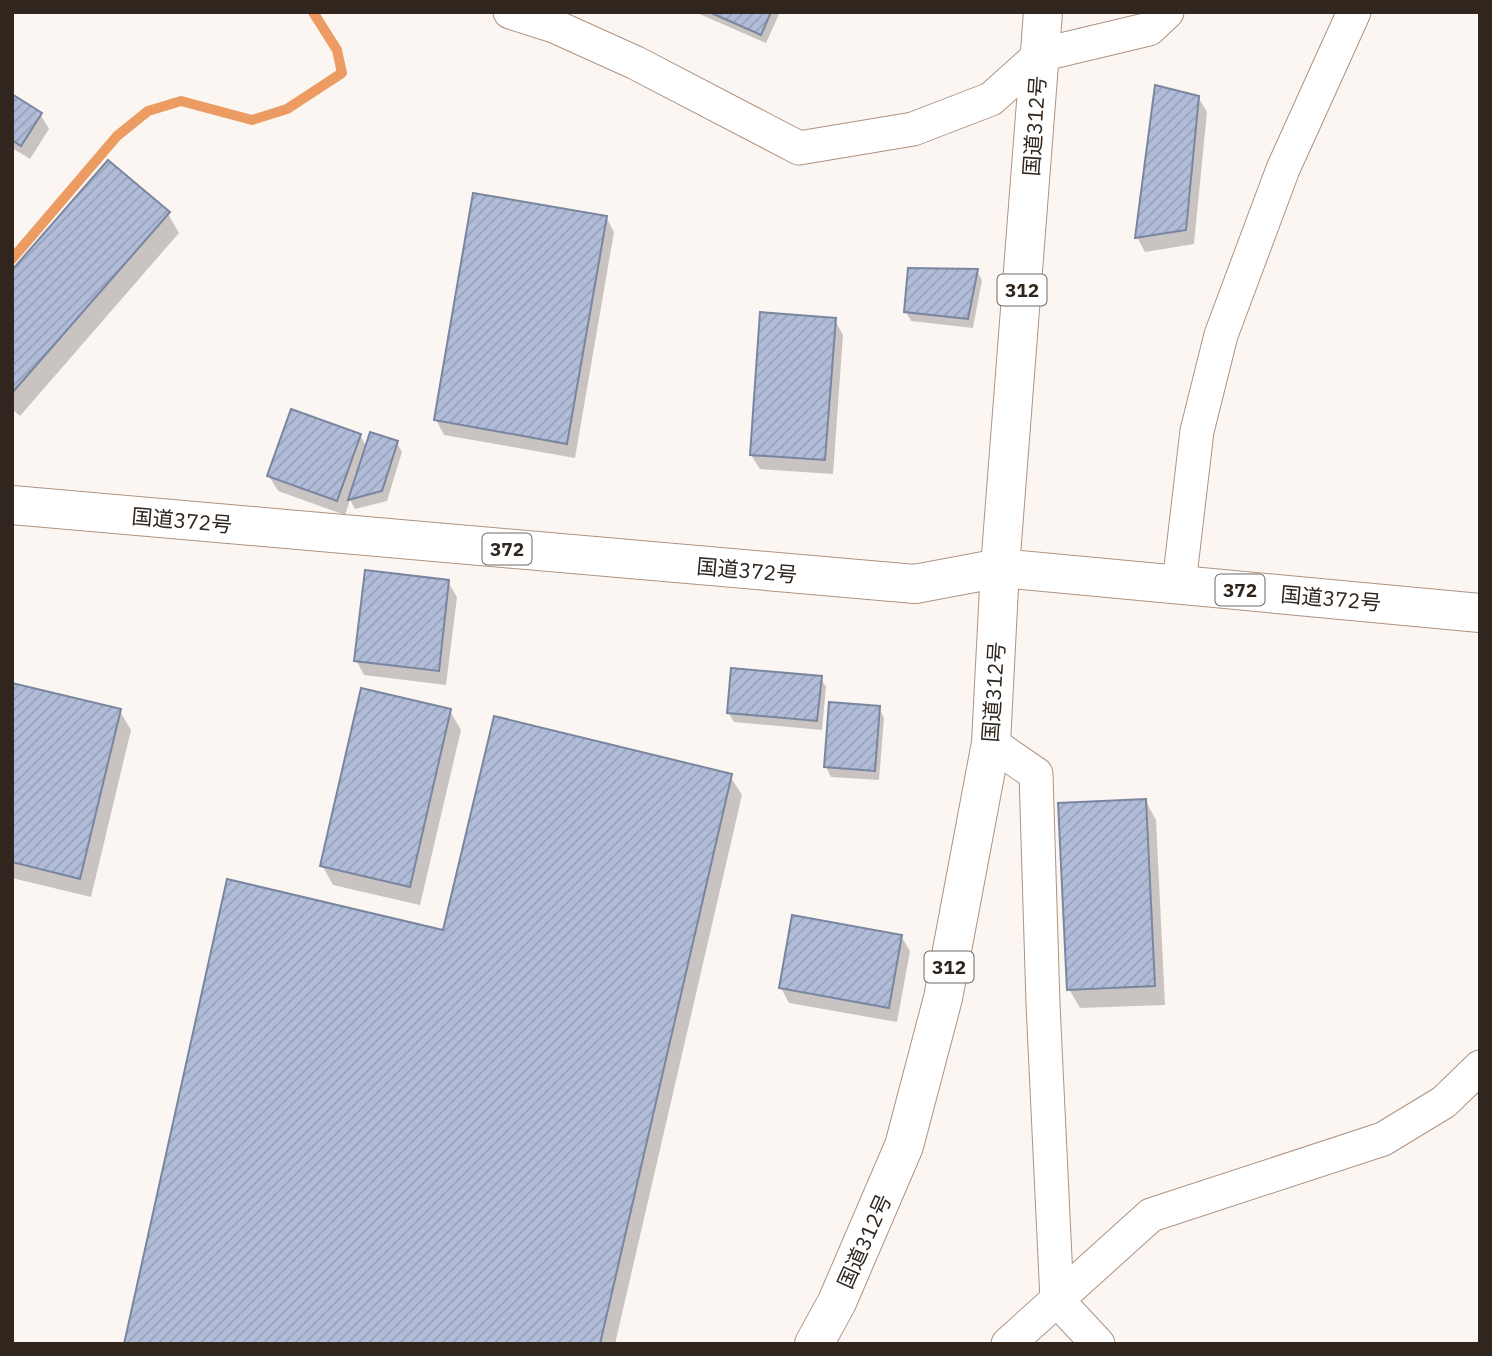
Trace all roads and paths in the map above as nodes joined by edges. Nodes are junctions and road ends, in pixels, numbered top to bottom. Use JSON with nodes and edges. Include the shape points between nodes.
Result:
{"nodes":[{"id":1,"x":510,"y":12,"type":"edge"},
{"id":2,"x":1043,"y":12,"type":"edge"},
{"id":3,"x":1167,"y":12,"type":"edge"},
{"id":4,"x":1354,"y":12,"type":"edge"},
{"id":5,"x":1040,"y":55,"type":"junction"},
{"id":6,"x":12,"y":505,"type":"edge"},
{"id":7,"x":1000,"y":568,"type":"junction"},
{"id":8,"x":1179,"y":584,"type":"junction"},
{"id":9,"x":1480,"y":612,"type":"edge"},
{"id":10,"x":991,"y":743,"type":"junction"},
{"id":11,"x":1480,"y":1067,"type":"edge"},
{"id":12,"x":1057,"y":1300,"type":"junction"},
{"id":13,"x":814,"y":1344,"type":"edge"},
{"id":14,"x":1008,"y":1344,"type":"edge"},
{"id":15,"x":1098,"y":1344,"type":"edge"}],
"edges":[{"from":1,"to":5,"type":"street","via":[[554,26],[636,63],[799,148],[913,129],[991,99]]},
{"from":2,"to":5,"type":"highway","name":"国道312号","number":"312"},
{"from":3,"to":5,"type":"street","via":[[1149,29]]},
{"from":4,"to":8,"type":"street","via":[[1283,169],[1221,335],[1198,431]]},
{"from":5,"to":7,"type":"highway","name":"国道312号","number":"312"},
{"from":6,"to":7,"type":"highway","name":"国道372号","number":"372","via":[[915,584]]},
{"from":7,"to":8,"type":"highway","name":"国道372号","number":"372"},
{"from":7,"to":10,"type":"highway","name":"国道312号","number":"312"},
{"from":8,"to":9,"type":"highway","name":"国道372号","number":"372"},
{"from":10,"to":12,"type":"street","via":[[1036,774]]},
{"from":10,"to":13,"type":"highway","name":"国道312号","number":"312","via":[[943,998],[904,1146],[837,1302]]},
{"from":11,"to":12,"type":"street","via":[[1444,1102],[1383,1139],[1151,1215]]},
{"from":12,"to":14,"type":"street"},
{"from":12,"to":15,"type":"street"}]}
